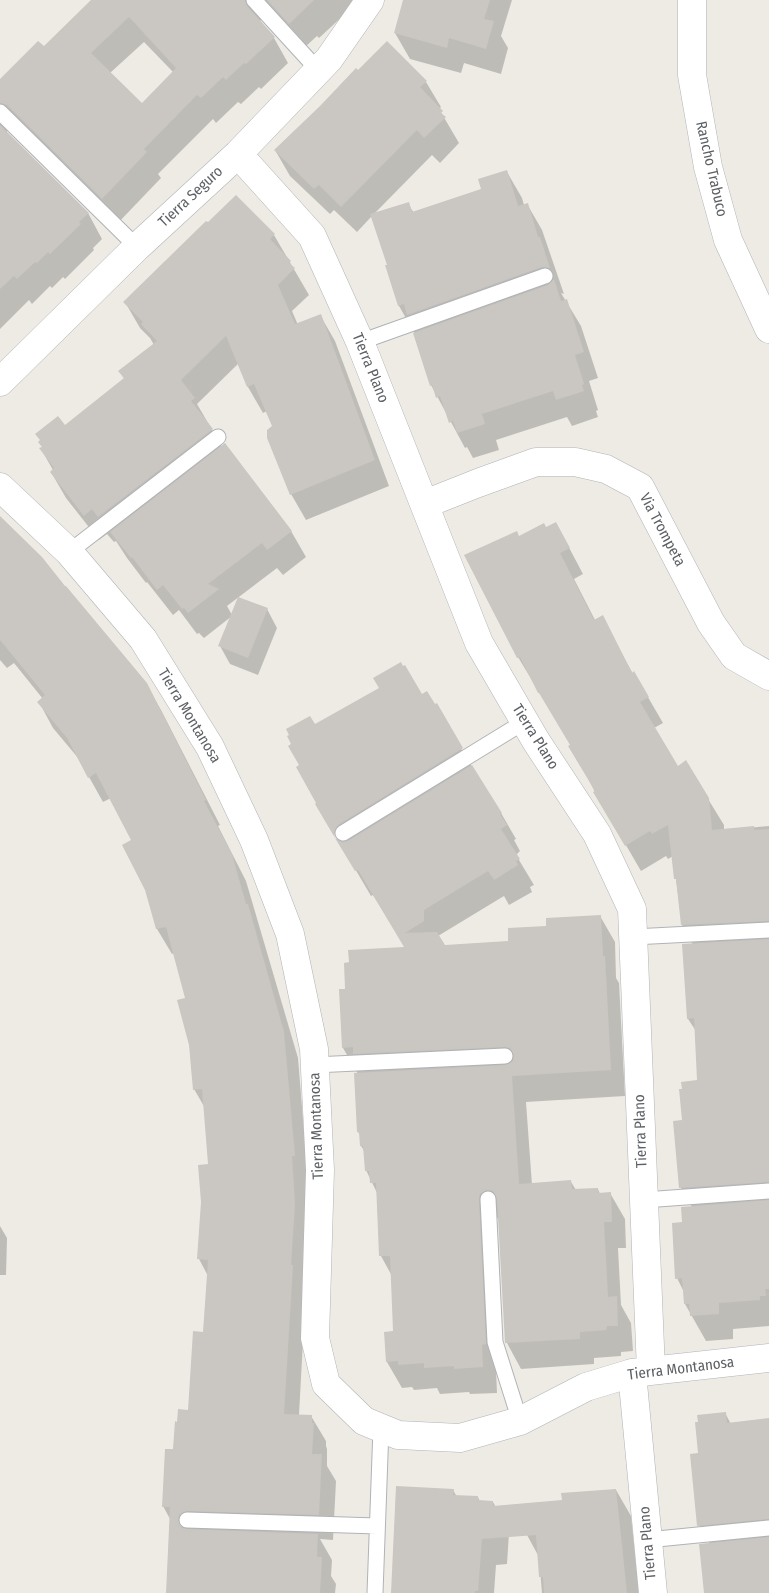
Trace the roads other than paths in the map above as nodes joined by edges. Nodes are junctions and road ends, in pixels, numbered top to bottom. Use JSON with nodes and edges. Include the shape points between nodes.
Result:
{"nodes":[{"id":1,"x":254,"y":0,"type":"edge"},
{"id":2,"x":370,"y":0,"type":"edge"},
{"id":3,"x":692,"y":0,"type":"edge"},
{"id":4,"x":318,"y":70,"type":"junction"},
{"id":5,"x":0,"y":112,"type":"edge"},
{"id":6,"x":238,"y":154,"type":"junction"},
{"id":7,"x":137,"y":247,"type":"junction"},
{"id":8,"x":545,"y":276,"type":"dead end"},
{"id":9,"x":769,"y":329,"type":"edge"},
{"id":10,"x":360,"y":342,"type":"junction"},
{"id":11,"x":0,"y":382,"type":"edge"},
{"id":12,"x":218,"y":437,"type":"dead end"},
{"id":13,"x":0,"y":487,"type":"edge"},
{"id":14,"x":425,"y":504,"type":"junction"},
{"id":15,"x":69,"y":552,"type":"junction"},
{"id":16,"x":769,"y":676,"type":"edge"},
{"id":17,"x":524,"y":722,"type":"junction"},
{"id":18,"x":344,"y":833,"type":"dead end"},
{"id":19,"x":769,"y":930,"type":"edge"},
{"id":20,"x":633,"y":938,"type":"junction"},
{"id":21,"x":505,"y":1056,"type":"dead end"},
{"id":22,"x":314,"y":1065,"type":"junction"},
{"id":23,"x":769,"y":1191,"type":"edge"},
{"id":24,"x":488,"y":1199,"type":"dead end"},
{"id":25,"x":644,"y":1200,"type":"junction"},
{"id":26,"x":769,"y":1358,"type":"edge"},
{"id":27,"x":642,"y":1372,"type":"junction"},
{"id":28,"x":520,"y":1421,"type":"junction"},
{"id":29,"x":381,"y":1428,"type":"junction"},
{"id":30,"x":187,"y":1520,"type":"dead end"},
{"id":31,"x":377,"y":1526,"type":"junction"},
{"id":32,"x":769,"y":1528,"type":"edge"},
{"id":33,"x":647,"y":1540,"type":"junction"},
{"id":34,"x":375,"y":1593,"type":"edge"},
{"id":35,"x":653,"y":1593,"type":"edge"}],
"edges":[{"from":1,"to":4,"type":"lane"},
{"from":2,"to":4,"type":"street","name":"Tierra Seguro"},
{"from":3,"to":9,"type":"street","name":"Rancho Trabuco","via":[[692,75],[708,167],[728,240]]},
{"from":4,"to":6,"type":"street","name":"Tierra Seguro"},
{"from":5,"to":7,"type":"lane"},
{"from":6,"to":7,"type":"street","name":"Tierra Seguro"},
{"from":6,"to":10,"type":"street","name":"Tierra Plano","via":[[312,236]]},
{"from":7,"to":11,"type":"street","name":"Tierra Seguro"},
{"from":8,"to":10,"type":"lane"},
{"from":10,"to":14,"type":"street","name":"Tierra Plano"},
{"from":12,"to":15,"type":"lane"},
{"from":13,"to":15,"type":"street","name":"Tierra Montanosa"},
{"from":14,"to":16,"type":"street","name":"Via Trompeta","via":[[536,462],[575,462],[606,470],[640,488],[711,623],[734,656]]},
{"from":14,"to":17,"type":"street","name":"Tierra Plano","via":[[479,643]]},
{"from":15,"to":22,"type":"street","name":"Tierra Montanosa","via":[[143,639],[210,747],[254,840],[290,934],[314,1049]]},
{"from":17,"to":18,"type":"lane"},
{"from":17,"to":20,"type":"street","name":"Tierra Plano","via":[[597,834],[632,909]]},
{"from":19,"to":20,"type":"lane"},
{"from":20,"to":25,"type":"street","name":"Tierra Plano"},
{"from":21,"to":22,"type":"lane"},
{"from":22,"to":29,"type":"street","name":"Tierra Montanosa","via":[[320,1170],[315,1338],[326,1384],[364,1421]]},
{"from":23,"to":25,"type":"lane"},
{"from":24,"to":28,"type":"lane","via":[[495,1342]]},
{"from":25,"to":27,"type":"street","name":"Tierra Plano"},
{"from":26,"to":27,"type":"street","name":"Tierra Montanosa"},
{"from":27,"to":28,"type":"street","name":"Tierra Montanosa","via":[[586,1387]]},
{"from":27,"to":33,"type":"street","name":"Tierra Plano"},
{"from":28,"to":29,"type":"street","name":"Tierra Montanosa","via":[[460,1438],[398,1435]]},
{"from":29,"to":31,"type":"lane"},
{"from":30,"to":31,"type":"lane"},
{"from":31,"to":34,"type":"lane"},
{"from":32,"to":33,"type":"lane"},
{"from":33,"to":35,"type":"street","name":"Tierra Plano"}]}
